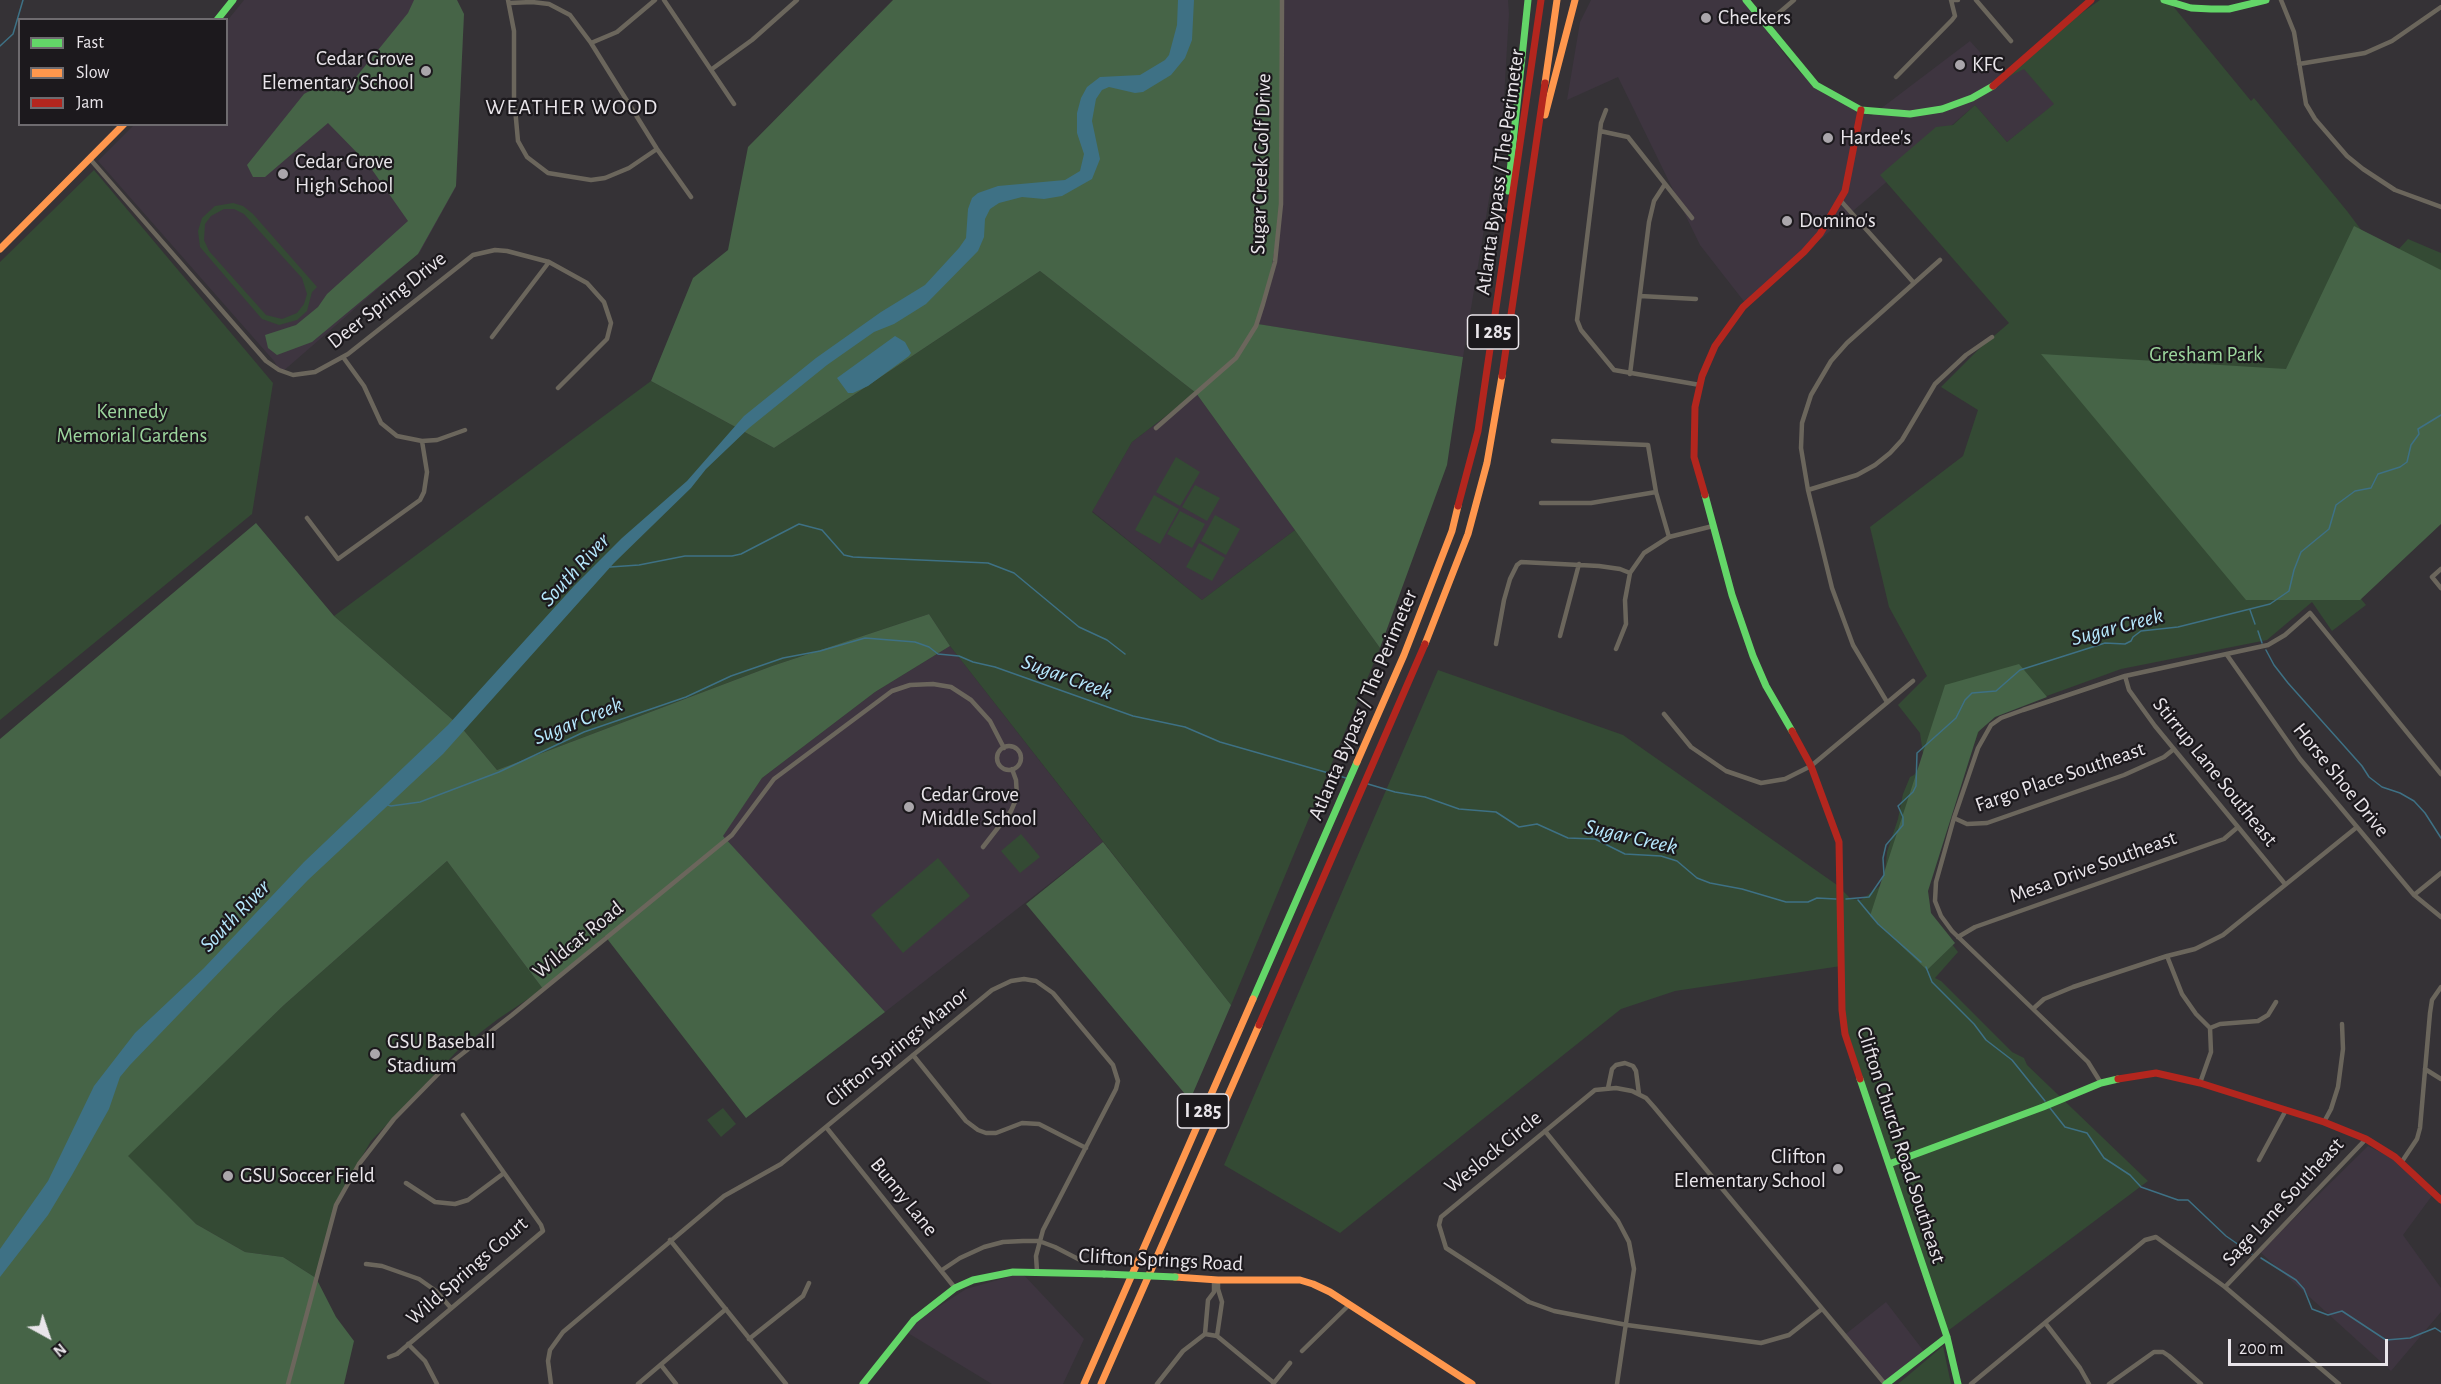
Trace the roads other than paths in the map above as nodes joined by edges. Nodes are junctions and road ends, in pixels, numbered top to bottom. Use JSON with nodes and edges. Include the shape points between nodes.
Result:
{"nodes":[{"id":1,"x":233,"y":0,"type":"edge"},
{"id":2,"x":655,"y":0,"type":"edge"},
{"id":3,"x":664,"y":0,"type":"edge"},
{"id":4,"x":797,"y":0,"type":"edge"},
{"id":5,"x":1282,"y":0,"type":"edge"},
{"id":6,"x":1528,"y":0,"type":"edge"},
{"id":7,"x":1541,"y":0,"type":"edge"},
{"id":8,"x":1557,"y":0,"type":"edge"},
{"id":9,"x":1575,"y":0,"type":"edge"},
{"id":10,"x":1746,"y":0,"type":"edge"},
{"id":11,"x":1794,"y":0,"type":"edge"},
{"id":12,"x":1954,"y":0,"type":"edge"},
{"id":13,"x":1976,"y":0,"type":"edge"},
{"id":14,"x":2091,"y":0,"type":"edge"},
{"id":15,"x":2164,"y":0,"type":"edge"},
{"id":16,"x":2266,"y":0,"type":"edge"},
{"id":17,"x":2282,"y":0,"type":"edge"},
{"id":18,"x":508,"y":2,"type":"edge"},
{"id":19,"x":2441,"y":7,"type":"edge"},
{"id":20,"x":219,"y":18,"type":"edge"},
{"id":21,"x":1767,"y":24,"type":"junction"},
{"id":22,"x":2011,"y":42,"type":"dead end"},
{"id":23,"x":591,"y":44,"type":"junction"},
{"id":24,"x":2299,"y":64,"type":"junction"},
{"id":25,"x":712,"y":69,"type":"junction"},
{"id":26,"x":1896,"y":77,"type":"dead end"},
{"id":27,"x":734,"y":104,"type":"dead end"},
{"id":28,"x":1606,"y":110,"type":"dead end"},
{"id":29,"x":1861,"y":110,"type":"junction"},
{"id":30,"x":122,"y":126,"type":"edge"},
{"id":31,"x":1600,"y":131,"type":"junction"},
{"id":32,"x":657,"y":149,"type":"junction"},
{"id":33,"x":90,"y":159,"type":"junction"},
{"id":34,"x":1534,"y":159,"type":"junction"},
{"id":35,"x":1665,"y":184,"type":"junction"},
{"id":36,"x":691,"y":197,"type":"dead end"},
{"id":37,"x":1840,"y":200,"type":"junction"},
{"id":38,"x":2441,"y":207,"type":"edge"},
{"id":39,"x":1692,"y":218,"type":"dead end"},
{"id":40,"x":0,"y":249,"type":"edge"},
{"id":41,"x":1504,"y":253,"type":"junction"},
{"id":42,"x":1940,"y":260,"type":"dead end"},
{"id":43,"x":549,"y":262,"type":"junction"},
{"id":44,"x":1914,"y":283,"type":"junction"},
{"id":45,"x":1640,"y":296,"type":"junction"},
{"id":46,"x":1696,"y":299,"type":"dead end"},
{"id":47,"x":492,"y":337,"type":"dead end"},
{"id":48,"x":1992,"y":337,"type":"dead end"},
{"id":49,"x":343,"y":357,"type":"junction"},
{"id":50,"x":1630,"y":374,"type":"junction"},
{"id":51,"x":1700,"y":386,"type":"junction"},
{"id":52,"x":558,"y":388,"type":"dead end"},
{"id":53,"x":1156,"y":428,"type":"dead end"},
{"id":54,"x":465,"y":430,"type":"dead end"},
{"id":55,"x":422,"y":441,"type":"junction"},
{"id":56,"x":1553,"y":441,"type":"dead end"},
{"id":57,"x":1808,"y":490,"type":"junction"},
{"id":58,"x":1656,"y":492,"type":"junction"},
{"id":59,"x":1541,"y":503,"type":"dead end"},
{"id":60,"x":307,"y":518,"type":"dead end"},
{"id":61,"x":1713,"y":526,"type":"junction"},
{"id":62,"x":1669,"y":537,"type":"junction"},
{"id":63,"x":1579,"y":564,"type":"junction"},
{"id":64,"x":2441,"y":569,"type":"edge"},
{"id":65,"x":1629,"y":573,"type":"junction"},
{"id":66,"x":2441,"y":588,"type":"edge"},
{"id":67,"x":1560,"y":636,"type":"dead end"},
{"id":68,"x":1496,"y":644,"type":"dead end"},
{"id":69,"x":1616,"y":649,"type":"dead end"},
{"id":70,"x":2227,"y":656,"type":"junction"},
{"id":71,"x":2125,"y":676,"type":"junction"},
{"id":72,"x":1913,"y":681,"type":"dead end"},
{"id":73,"x":1887,"y":702,"type":"junction"},
{"id":74,"x":1664,"y":714,"type":"dead end"},
{"id":75,"x":1004,"y":748,"type":"junction"},
{"id":76,"x":2174,"y":749,"type":"junction"},
{"id":77,"x":1811,"y":766,"type":"junction"},
{"id":78,"x":1012,"y":769,"type":"junction"},
{"id":79,"x":2441,"y":774,"type":"edge"},
{"id":80,"x":1954,"y":818,"type":"junction"},
{"id":81,"x":2238,"y":827,"type":"junction"},
{"id":82,"x":2357,"y":827,"type":"junction"},
{"id":83,"x":983,"y":847,"type":"dead end"},
{"id":84,"x":2441,"y":873,"type":"edge"},
{"id":85,"x":2285,"y":884,"type":"junction"},
{"id":86,"x":2414,"y":894,"type":"junction"},
{"id":87,"x":2441,"y":917,"type":"edge"},
{"id":88,"x":1958,"y":937,"type":"junction"},
{"id":89,"x":2167,"y":956,"type":"junction"},
{"id":90,"x":2441,"y":987,"type":"edge"},
{"id":91,"x":2276,"y":1002,"type":"dead end"},
{"id":92,"x":2034,"y":1008,"type":"junction"},
{"id":93,"x":2342,"y":1024,"type":"dead end"},
{"id":94,"x":2210,"y":1028,"type":"junction"},
{"id":95,"x":914,"y":1055,"type":"junction"},
{"id":96,"x":2425,"y":1069,"type":"junction"},
{"id":97,"x":2441,"y":1079,"type":"edge"},
{"id":98,"x":2101,"y":1083,"type":"junction"},
{"id":99,"x":2200,"y":1083,"type":"junction"},
{"id":100,"x":1608,"y":1088,"type":"junction"},
{"id":101,"x":1639,"y":1094,"type":"junction"},
{"id":102,"x":2286,"y":1110,"type":"junction"},
{"id":103,"x":463,"y":1115,"type":"dead end"},
{"id":104,"x":2324,"y":1122,"type":"junction"},
{"id":105,"x":826,"y":1126,"type":"junction"},
{"id":106,"x":1545,"y":1131,"type":"junction"},
{"id":107,"x":2366,"y":1139,"type":"junction"},
{"id":108,"x":1086,"y":1148,"type":"junction"},
{"id":109,"x":2259,"y":1160,"type":"dead end"},
{"id":110,"x":2401,"y":1163,"type":"junction"},
{"id":111,"x":1889,"y":1164,"type":"junction"},
{"id":112,"x":504,"y":1173,"type":"junction"},
{"id":113,"x":406,"y":1183,"type":"dead end"},
{"id":114,"x":2441,"y":1200,"type":"edge"},
{"id":115,"x":670,"y":1240,"type":"junction"},
{"id":116,"x":1039,"y":1241,"type":"junction"},
{"id":117,"x":1084,"y":1263,"type":"dead end"},
{"id":118,"x":366,"y":1264,"type":"dead end"},
{"id":119,"x":942,"y":1270,"type":"junction"},
{"id":120,"x":1036,"y":1271,"type":"junction"},
{"id":121,"x":1216,"y":1280,"type":"junction"},
{"id":122,"x":809,"y":1282,"type":"dead end"},
{"id":123,"x":2225,"y":1287,"type":"junction"},
{"id":124,"x":955,"y":1288,"type":"junction"},
{"id":125,"x":1348,"y":1306,"type":"junction"},
{"id":126,"x":451,"y":1308,"type":"junction"},
{"id":127,"x":726,"y":1309,"type":"junction"},
{"id":128,"x":1822,"y":1310,"type":"junction"},
{"id":129,"x":1207,"y":1314,"type":"junction"},
{"id":130,"x":1221,"y":1315,"type":"junction"},
{"id":131,"x":2046,"y":1324,"type":"junction"},
{"id":132,"x":1627,"y":1325,"type":"junction"},
{"id":133,"x":1205,"y":1334,"type":"junction"},
{"id":134,"x":1217,"y":1336,"type":"junction"},
{"id":135,"x":1947,"y":1337,"type":"junction"},
{"id":136,"x":749,"y":1339,"type":"junction"},
{"id":137,"x":408,"y":1344,"type":"junction"},
{"id":138,"x":1302,"y":1351,"type":"dead end"},
{"id":139,"x":388,"y":1357,"type":"dead end"},
{"id":140,"x":1290,"y":1363,"type":"dead end"},
{"id":141,"x":661,"y":1365,"type":"junction"},
{"id":142,"x":288,"y":1384,"type":"edge"},
{"id":143,"x":437,"y":1384,"type":"edge"},
{"id":144,"x":551,"y":1384,"type":"edge"},
{"id":145,"x":638,"y":1384,"type":"edge"},
{"id":146,"x":676,"y":1384,"type":"edge"},
{"id":147,"x":786,"y":1384,"type":"edge"},
{"id":148,"x":863,"y":1384,"type":"edge"},
{"id":149,"x":1084,"y":1384,"type":"edge"},
{"id":150,"x":1101,"y":1384,"type":"edge"},
{"id":151,"x":1158,"y":1384,"type":"edge"},
{"id":152,"x":1274,"y":1384,"type":"edge"},
{"id":153,"x":1472,"y":1384,"type":"edge"},
{"id":154,"x":1617,"y":1384,"type":"edge"},
{"id":155,"x":1886,"y":1384,"type":"edge"},
{"id":156,"x":1958,"y":1384,"type":"edge"},
{"id":157,"x":1971,"y":1384,"type":"edge"},
{"id":158,"x":2089,"y":1384,"type":"edge"},
{"id":159,"x":2109,"y":1384,"type":"edge"},
{"id":160,"x":2201,"y":1384,"type":"edge"},
{"id":161,"x":2339,"y":1384,"type":"edge"}],
"edges":[{"from":1,"to":20,"type":"main road"},
{"from":2,"to":23,"type":"street","via":[[616,32]]},
{"from":3,"to":25,"type":"street"},
{"from":4,"to":25,"type":"street"},
{"from":5,"to":53,"type":"street","name":"Sugar Creek Golf Drive","via":[[1281,204],[1275,262],[1263,304],[1256,326],[1236,358]]},
{"from":6,"to":41,"type":"main road"},
{"from":7,"to":41,"type":"main road","name":"Atlanta Bypass / The Perimeter","number":"I 285"},
{"from":8,"to":34,"type":"main road","name":"Atlanta Bypass / The Perimeter","number":"I 285"},
{"from":9,"to":34,"type":"main road"},
{"from":10,"to":21,"type":"main road"},
{"from":11,"to":21,"type":"street"},
{"from":12,"to":26,"type":"street","via":[[1952,20]]},
{"from":13,"to":22,"type":"street"},
{"from":14,"to":29,"type":"main road","via":[[1990,88],[1972,98],[1913,114]]},
{"from":15,"to":16,"type":"main road","via":[[2191,8],[2229,9]]},
{"from":17,"to":24,"type":"street","via":[[2294,32]]},
{"from":18,"to":23,"type":"street","via":[[549,4],[561,9]]},
{"from":18,"to":32,"type":"street","via":[[514,31],[518,141],[526,157],[548,173],[591,180],[630,168]]},
{"from":19,"to":24,"type":"street","via":[[2392,41],[2365,53]]},
{"from":21,"to":29,"type":"main road","via":[[1816,85]]},
{"from":23,"to":32,"type":"street"},
{"from":24,"to":38,"type":"street","via":[[2306,104],[2314,119],[2347,156],[2395,190]]},
{"from":25,"to":27,"type":"street"},
{"from":28,"to":31,"type":"street"},
{"from":29,"to":37,"type":"main road","name":"Clifton Church Road Southeast"},
{"from":30,"to":33,"type":"main road"},
{"from":31,"to":35,"type":"street","via":[[1628,137]]},
{"from":31,"to":50,"type":"street","via":[[1576,320],[1614,370]]},
{"from":32,"to":36,"type":"street"},
{"from":33,"to":40,"type":"main road"},
{"from":33,"to":49,"type":"street","name":"Deer Spring Drive","via":[[266,362],[293,375],[315,372]]},
{"from":34,"to":150,"type":"main road","name":"Atlanta Bypass / The Perimeter","number":"I 285","via":[[1487,463],[1455,573]]},
{"from":35,"to":39,"type":"street"},
{"from":35,"to":45,"type":"street","via":[[1654,201],[1649,222]]},
{"from":37,"to":44,"type":"street"},
{"from":37,"to":51,"type":"main road","name":"Clifton Church Road Southeast","via":[[1815,240],[1732,320],[1715,346]]},
{"from":41,"to":149,"type":"main road","name":"Atlanta Bypass / The Perimeter","number":"I 285","via":[[1478,431],[1443,558]]},
{"from":42,"to":44,"type":"street"},
{"from":43,"to":47,"type":"street"},
{"from":43,"to":49,"type":"street","name":"Deer Spring Drive","via":[[507,250],[473,255]]},
{"from":43,"to":52,"type":"street","name":"Deer Spring Drive","via":[[587,283],[604,302],[611,322],[607,339]]},
{"from":44,"to":57,"type":"street","via":[[1841,348],[1818,381],[1802,423],[1801,448]]},
{"from":45,"to":46,"type":"street"},
{"from":45,"to":50,"type":"street"},
{"from":48,"to":57,"type":"street","via":[[1966,354],[1935,384],[1890,453],[1857,475]]},
{"from":49,"to":55,"type":"street","via":[[364,386],[381,423],[397,436]]},
{"from":50,"to":51,"type":"street"},
{"from":51,"to":61,"type":"main road","name":"Clifton Church Road Southeast","via":[[1693,423],[1694,457]]},
{"from":54,"to":55,"type":"street"},
{"from":55,"to":60,"type":"street","via":[[427,472],[420,500],[339,559]]},
{"from":56,"to":58,"type":"street","via":[[1648,445]]},
{"from":57,"to":73,"type":"street","via":[[1844,623]]},
{"from":58,"to":59,"type":"street","via":[[1609,501]]},
{"from":58,"to":62,"type":"street"},
{"from":61,"to":62,"type":"street"},
{"from":61,"to":77,"type":"main road","name":"Clifton Church Road Southeast","via":[[1753,656]]},
{"from":62,"to":65,"type":"street","via":[[1644,553]]},
{"from":63,"to":65,"type":"street"},
{"from":63,"to":67,"type":"street"},
{"from":63,"to":68,"type":"street","via":[[1525,560],[1516,565],[1500,614]]},
{"from":64,"to":66,"type":"street","via":[[2432,577]]},
{"from":65,"to":69,"type":"street","via":[[1626,624]]},
{"from":70,"to":71,"type":"street"},
{"from":70,"to":79,"type":"street","via":[[2268,645],[2310,613]]},
{"from":70,"to":82,"type":"street","name":"Horse Shoe Drive","via":[[2300,759]]},
{"from":71,"to":76,"type":"street","name":"Stirrup Lane Southeast","via":[[2136,701]]},
{"from":71,"to":80,"type":"street","via":[[2001,718],[1991,725],[1978,748]]},
{"from":72,"to":73,"type":"street"},
{"from":73,"to":77,"type":"street"},
{"from":74,"to":77,"type":"street","via":[[1685,743],[1726,771],[1761,783],[1785,779]]},
{"from":75,"to":78,"type":"street","via":[[998,753],[998,764],[1003,769]]},
{"from":75,"to":78,"type":"street","via":[[1012,747],[1020,755]]},
{"from":75,"to":142,"type":"street","name":"Wildcat Road","via":[[982,711],[951,687],[910,685],[892,691],[774,779],[732,835],[444,1068],[394,1119],[359,1164],[336,1205]]},
{"from":76,"to":80,"type":"street","name":"Fargo Place Southeast","via":[[2133,772],[1987,823],[1967,824]]},
{"from":76,"to":81,"type":"street","name":"Stirrup Lane Southeast"},
{"from":77,"to":111,"type":"main road","name":"Clifton Church Road Southeast","via":[[1839,842],[1845,1034]]},
{"from":78,"to":83,"type":"street","via":[[1017,797]]},
{"from":80,"to":88,"type":"street","via":[[1934,891],[1941,916]]},
{"from":81,"to":85,"type":"street","name":"Stirrup Lane Southeast"},
{"from":81,"to":88,"type":"street","name":"Mesa Drive Southeast","via":[[2224,839],[1975,927]]},
{"from":82,"to":85,"type":"street"},
{"from":82,"to":86,"type":"street","name":"Horse Shoe Drive"},
{"from":84,"to":86,"type":"street"},
{"from":85,"to":89,"type":"street","via":[[2223,935],[2196,949]]},
{"from":86,"to":87,"type":"street","name":"Horse Shoe Drive"},
{"from":88,"to":92,"type":"street"},
{"from":89,"to":92,"type":"street","via":[[2073,987],[2044,999]]},
{"from":89,"to":94,"type":"street","via":[[2182,994]]},
{"from":90,"to":96,"type":"street","via":[[2430,1013]]},
{"from":91,"to":94,"type":"street","via":[[2268,1015],[2258,1021]]},
{"from":92,"to":98,"type":"street","via":[[2088,1062]]},
{"from":93,"to":104,"type":"street","via":[[2338,1086]]},
{"from":94,"to":99,"type":"street","via":[[2211,1052]]},
{"from":95,"to":105,"type":"street","name":"Clifton Springs Manor"},
{"from":95,"to":108,"type":"street","via":[[966,1121],[978,1130],[996,1133],[1022,1123],[1039,1124]]},
{"from":95,"to":108,"type":"street","name":"Clifton Springs Manor","via":[[1002,984],[1024,979],[1036,981],[1053,993],[1117,1072],[1116,1089]]},
{"from":96,"to":97,"type":"street"},
{"from":96,"to":110,"type":"street","via":[[2420,1128]]},
{"from":98,"to":99,"type":"main road","via":[[2156,1073]]},
{"from":98,"to":111,"type":"main road"},
{"from":99,"to":102,"type":"main road"},
{"from":100,"to":101,"type":"street"},
{"from":100,"to":101,"type":"street","via":[[1612,1069],[1625,1063],[1636,1071]]},
{"from":100,"to":106,"type":"street","name":"Weslock Circle","via":[[1595,1090]]},
{"from":101,"to":128,"type":"street","via":[[1654,1107]]},
{"from":102,"to":104,"type":"main road"},
{"from":102,"to":109,"type":"street"},
{"from":103,"to":112,"type":"street","name":"Wild Springs Court"},
{"from":104,"to":107,"type":"main road"},
{"from":105,"to":115,"type":"street","name":"Clifton Springs Manor","via":[[781,1164],[723,1196]]},
{"from":105,"to":119,"type":"street","name":"Bunny Lane"},
{"from":106,"to":132,"type":"street","via":[[1618,1221],[1629,1242],[1634,1269]]},
{"from":106,"to":132,"type":"street","name":"Weslock Circle","via":[[1441,1217],[1442,1239],[1446,1248],[1529,1302],[1554,1311]]},
{"from":107,"to":110,"type":"main road"},
{"from":107,"to":123,"type":"street","name":"Sage Lane Southeast"},
{"from":108,"to":116,"type":"street","name":"Clifton Springs Manor"},
{"from":110,"to":114,"type":"main road"},
{"from":111,"to":135,"type":"main road","name":"Clifton Church Road Southeast"},
{"from":112,"to":113,"type":"street","via":[[468,1200],[455,1204],[435,1202]]},
{"from":112,"to":126,"type":"street","name":"Wild Springs Court","via":[[543,1232]]},
{"from":115,"to":127,"type":"street"},
{"from":115,"to":144,"type":"street","name":"Clifton Springs Manor","via":[[563,1332],[550,1350]]},
{"from":116,"to":117,"type":"street"},
{"from":116,"to":119,"type":"street","via":[[984,1247]]},
{"from":116,"to":120,"type":"street","name":"Clifton Springs Manor"},
{"from":118,"to":126,"type":"street","via":[[419,1279]]},
{"from":119,"to":124,"type":"street","name":"Bunny Lane"},
{"from":120,"to":121,"type":"main road","name":"Clifton Springs Road","bridge":true},
{"from":120,"to":124,"type":"main road","name":"Clifton Springs Road","via":[[993,1275]]},
{"from":121,"to":125,"type":"main road","name":"Clifton Springs Road","via":[[1300,1280],[1330,1292]]},
{"from":121,"to":129,"type":"street"},
{"from":121,"to":130,"type":"street"},
{"from":122,"to":136,"type":"street","via":[[804,1296]]},
{"from":123,"to":131,"type":"street","via":[[2162,1240],[2152,1237]]},
{"from":123,"to":161,"type":"street"},
{"from":124,"to":148,"type":"main road","name":"Clifton Springs Road","via":[[914,1320]]},
{"from":125,"to":138,"type":"street"},
{"from":125,"to":153,"type":"main road","name":"Clifton Springs Road"},
{"from":126,"to":137,"type":"street","name":"Wild Springs Court"},
{"from":127,"to":136,"type":"street"},
{"from":127,"to":141,"type":"street"},
{"from":128,"to":132,"type":"street","name":"Weslock Circle","via":[[1789,1335],[1761,1343]]},
{"from":128,"to":155,"type":"street"},
{"from":129,"to":130,"type":"street","via":[[1214,1318]]},
{"from":129,"to":133,"type":"street"},
{"from":130,"to":134,"type":"street"},
{"from":131,"to":157,"type":"street"},
{"from":131,"to":158,"type":"street"},
{"from":132,"to":154,"type":"street"},
{"from":133,"to":134,"type":"street"},
{"from":133,"to":151,"type":"street","via":[[1183,1351]]},
{"from":134,"to":152,"type":"street"},
{"from":135,"to":155,"type":"main road"},
{"from":135,"to":156,"type":"main road","name":"Clifton Church Road Southeast"},
{"from":136,"to":147,"type":"street"},
{"from":137,"to":139,"type":"street","name":"Wild Springs Court"},
{"from":137,"to":143,"type":"street","via":[[425,1361]]},
{"from":140,"to":152,"type":"street"},
{"from":141,"to":145,"type":"street"},
{"from":141,"to":146,"type":"street"},
{"from":159,"to":160,"type":"street","via":[[2154,1352],[2163,1352]]}]}
